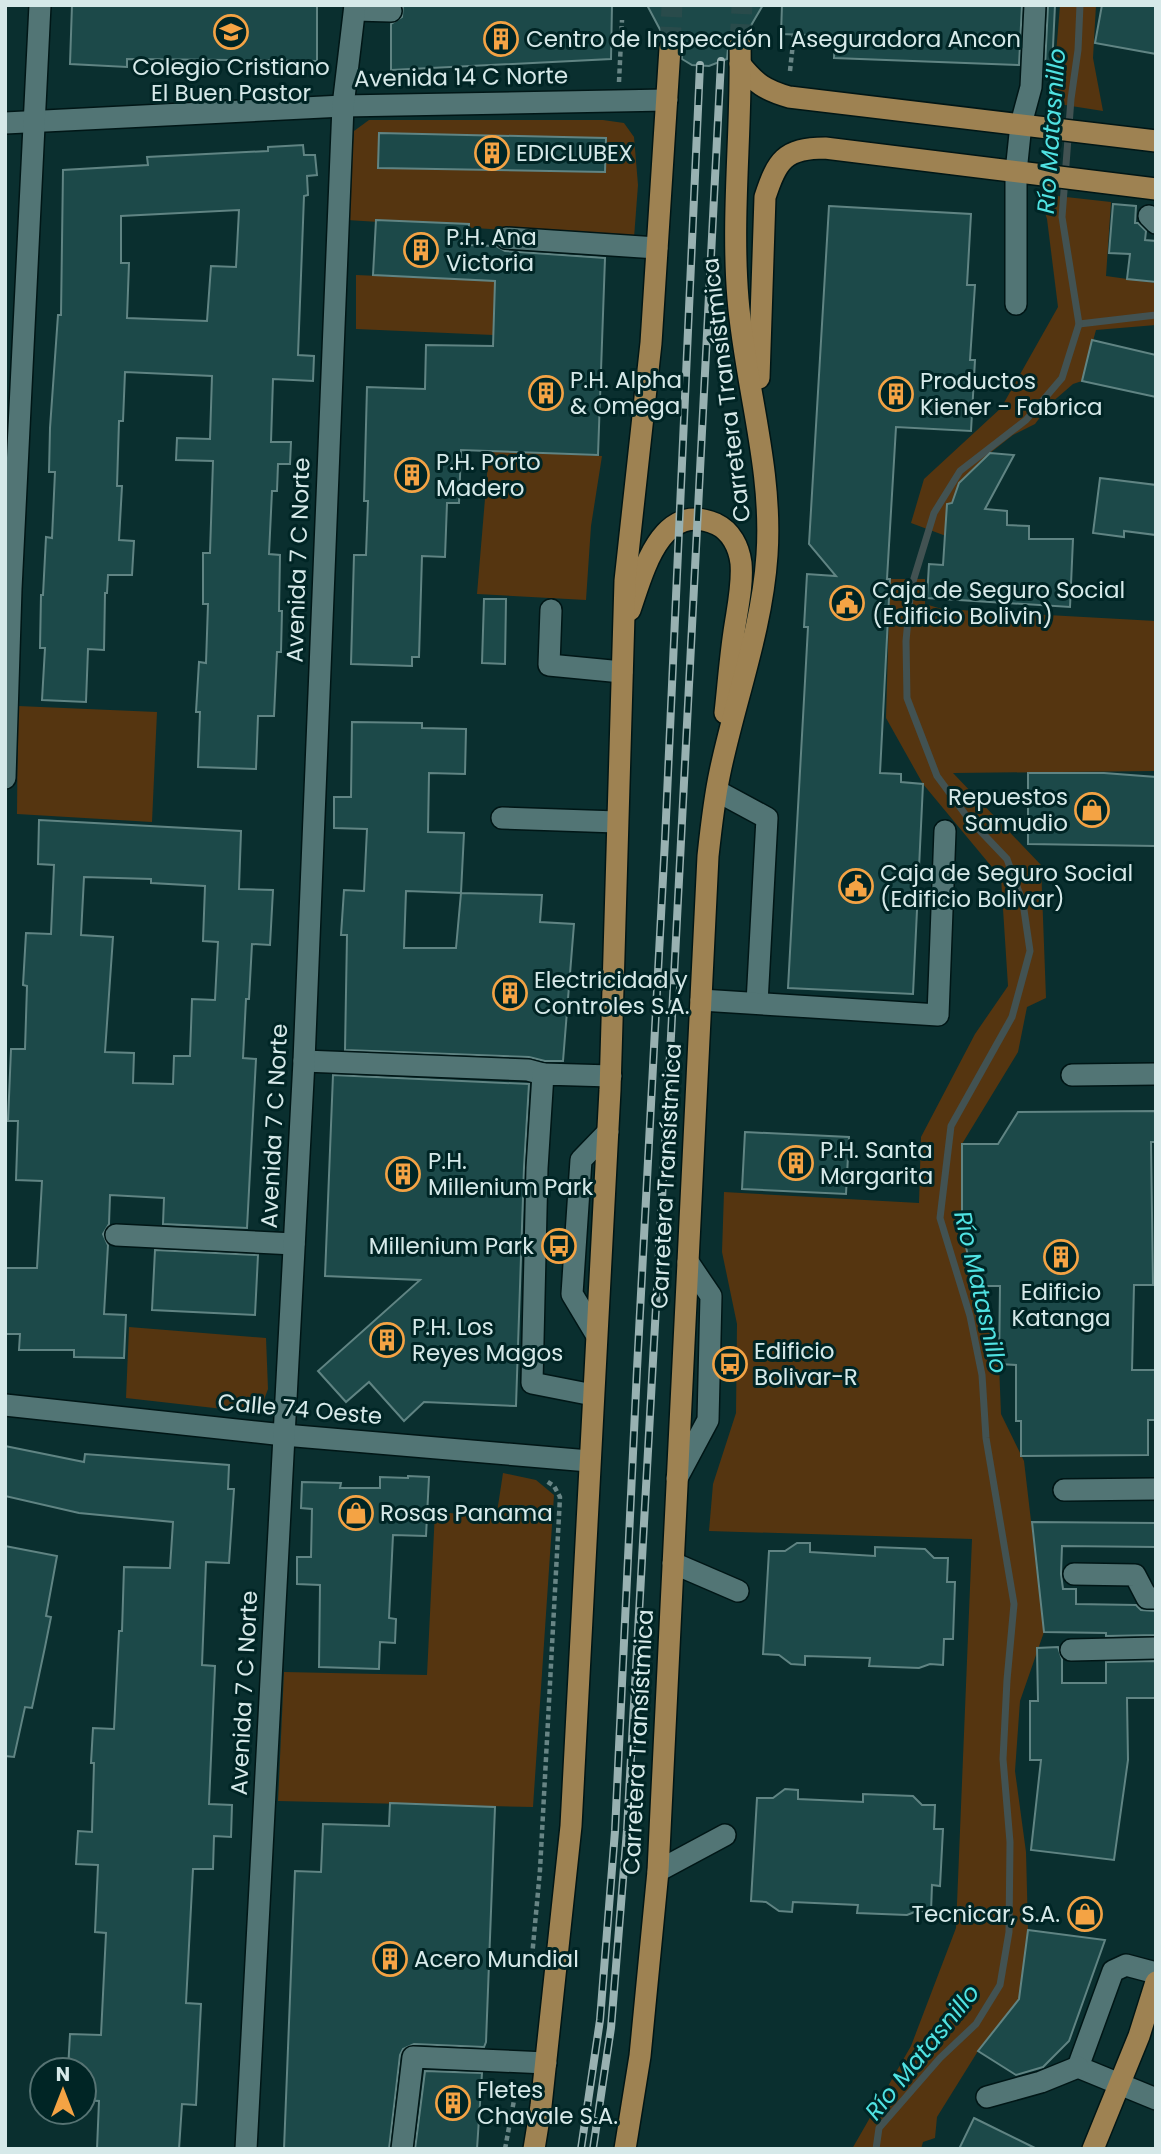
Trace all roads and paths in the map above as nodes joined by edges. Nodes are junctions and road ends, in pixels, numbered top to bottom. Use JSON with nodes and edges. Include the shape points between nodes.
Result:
{"nodes":[{"id":1,"x":40,"y":5,"type":"edge"},
{"id":2,"x":1035,"y":5,"type":"edge"},
{"id":3,"x":355,"y":8,"type":"edge"},
{"id":4,"x":391,"y":11,"type":"dead end"},
{"id":5,"x":621,"y":20,"type":"dead end"},
{"id":6,"x":794,"y":34,"type":"dead end"},
{"id":7,"x":670,"y":48,"type":"tunnel mouth"},
{"id":8,"x":790,"y":71,"type":"dead end"},
{"id":9,"x":619,"y":100,"type":"junction"},
{"id":10,"x":667,"y":100,"type":"junction"},
{"id":11,"x":343,"y":106,"type":"junction"},
{"id":12,"x":34,"y":122,"type":"junction"},
{"id":13,"x":5,"y":123,"type":"edge"},
{"id":14,"x":1021,"y":124,"type":"junction"},
{"id":15,"x":1156,"y":141,"type":"edge"},
{"id":16,"x":1016,"y":172,"type":"junction"},
{"id":17,"x":1156,"y":189,"type":"edge"},
{"id":18,"x":506,"y":238,"type":"dead end"},
{"id":19,"x":657,"y":248,"type":"junction"},
{"id":20,"x":1016,"y":304,"type":"dead end"},
{"id":21,"x":758,"y":425,"type":"junction"},
{"id":22,"x":551,"y":610,"type":"dead end"},
{"id":23,"x":623,"y":632,"type":"junction"},
{"id":24,"x":621,"y":672,"type":"junction"},
{"id":25,"x":5,"y":778,"type":"edge"},
{"id":26,"x":719,"y":780,"type":"junction"},
{"id":27,"x":502,"y":818,"type":"dead end"},
{"id":28,"x":617,"y":822,"type":"junction"},
{"id":29,"x":945,"y":831,"type":"dead end"},
{"id":30,"x":701,"y":1000,"type":"junction"},
{"id":31,"x":757,"y":1003,"type":"junction"},
{"id":32,"x":304,"y":1061,"type":"junction"},
{"id":33,"x":542,"y":1073,"type":"junction"},
{"id":34,"x":1156,"y":1074,"type":"edge"},
{"id":35,"x":1072,"y":1075,"type":"dead end"},
{"id":36,"x":611,"y":1076,"type":"junction"},
{"id":37,"x":116,"y":1235,"type":"dead end"},
{"id":38,"x":294,"y":1244,"type":"junction"},
{"id":39,"x":593,"y":1395,"type":"junction"},
{"id":40,"x":5,"y":1405,"type":"edge"},
{"id":41,"x":284,"y":1435,"type":"junction"},
{"id":42,"x":589,"y":1461,"type":"junction"},
{"id":43,"x":537,"y":1476,"type":"dead end"},
{"id":44,"x":1156,"y":1489,"type":"edge"},
{"id":45,"x":1064,"y":1490,"type":"dead end"},
{"id":46,"x":673,"y":1563,"type":"junction"},
{"id":47,"x":1074,"y":1574,"type":"dead end"},
{"id":48,"x":738,"y":1591,"type":"dead end"},
{"id":49,"x":1156,"y":1598,"type":"edge"},
{"id":50,"x":1156,"y":1648,"type":"edge"},
{"id":51,"x":1072,"y":1650,"type":"dead end"},
{"id":52,"x":725,"y":1835,"type":"dead end"},
{"id":53,"x":658,"y":1871,"type":"junction"},
{"id":54,"x":531,"y":1962,"type":"dead end"},
{"id":55,"x":1156,"y":1973,"type":"edge"},
{"id":56,"x":1156,"y":1982,"type":"edge"},
{"id":57,"x":520,"y":2062,"type":"junction"},
{"id":58,"x":546,"y":2063,"type":"junction"},
{"id":59,"x":1078,"y":2067,"type":"junction"},
{"id":60,"x":1120,"y":2082,"type":"junction"},
{"id":61,"x":987,"y":2097,"type":"dead end"},
{"id":62,"x":1156,"y":2098,"type":"edge"},
{"id":63,"x":246,"y":2149,"type":"edge"},
{"id":64,"x":402,"y":2149,"type":"edge"},
{"id":65,"x":505,"y":2149,"type":"edge"},
{"id":66,"x":534,"y":2149,"type":"edge"},
{"id":67,"x":625,"y":2149,"type":"edge"},
{"id":68,"x":1093,"y":2149,"type":"edge"}],
"edges":[{"from":1,"to":12,"type":"street"},
{"from":2,"to":14,"type":"street","via":[[1031,87]]},
{"from":3,"to":4,"type":"street"},
{"from":3,"to":11,"type":"street","name":"Avenida 7 C Norte"},
{"from":5,"to":9,"type":"path"},
{"from":6,"to":8,"type":"path"},
{"from":7,"to":10,"type":"main road"},
{"from":9,"to":10,"type":"street","name":"Avenida 14 C Norte"},
{"from":9,"to":11,"type":"street","name":"Avenida 14 C Norte"},
{"from":10,"to":19,"type":"main road"},
{"from":11,"to":12,"type":"street","name":"Avenida 14 C Norte"},
{"from":11,"to":32,"type":"street","name":"Avenida 7 C Norte"},
{"from":12,"to":13,"type":"street","name":"Avenida 14 C Norte"},
{"from":12,"to":25,"type":"street"},
{"from":14,"to":15,"type":"main road"},
{"from":14,"to":16,"type":"street"},
{"from":14,"to":21,"type":"main road","name":"Carretera Transístmica","via":[[789,97],[753,80],[740,55],[736,276]]},
{"from":16,"to":17,"type":"main road"},
{"from":16,"to":20,"type":"street"},
{"from":16,"to":21,"type":"main road","via":[[825,148],[788,155],[775,169],[765,197]]},
{"from":18,"to":19,"type":"street"},
{"from":19,"to":23,"type":"main road"},
{"from":21,"to":26,"type":"main road","name":"Carretera Transístmica","via":[[767,485],[767,559],[756,635]]},
{"from":22,"to":24,"type":"street","via":[[550,665]]},
{"from":23,"to":24,"type":"main road"},
{"from":23,"to":26,"type":"main road","via":[[650,556],[667,530],[696,520],[728,533],[737,546],[741,572]]},
{"from":24,"to":28,"type":"main road"},
{"from":26,"to":30,"type":"main road","name":"Carretera Transístmica","via":[[708,856]]},
{"from":26,"to":31,"type":"street","via":[[767,818]]},
{"from":27,"to":28,"type":"street"},
{"from":28,"to":36,"type":"main road"},
{"from":29,"to":31,"type":"street","via":[[938,1014]]},
{"from":30,"to":31,"type":"street"},
{"from":30,"to":46,"type":"main road","name":"Carretera Transístmica"},
{"from":32,"to":33,"type":"street"},
{"from":32,"to":38,"type":"street","name":"Avenida 7 C Norte"},
{"from":33,"to":36,"type":"street"},
{"from":33,"to":39,"type":"street","via":[[532,1383]]},
{"from":34,"to":35,"type":"street"},
{"from":36,"to":39,"type":"main road"},
{"from":37,"to":38,"type":"street"},
{"from":38,"to":41,"type":"street","name":"Avenida 7 C Norte"},
{"from":39,"to":42,"type":"main road"},
{"from":40,"to":41,"type":"street","name":"Calle 74 Oeste"},
{"from":41,"to":42,"type":"street","name":"Calle 74 Oeste"},
{"from":41,"to":63,"type":"street","name":"Avenida 7 C Norte"},
{"from":42,"to":58,"type":"main road","via":[[571,1826]]},
{"from":43,"to":54,"type":"path","via":[[554,1486],[560,1497]]},
{"from":44,"to":45,"type":"street"},
{"from":46,"to":48,"type":"street"},
{"from":46,"to":53,"type":"main road","name":"Carretera Transístmica"},
{"from":47,"to":49,"type":"street","via":[[1135,1575],[1147,1598]]},
{"from":50,"to":51,"type":"street"},
{"from":52,"to":53,"type":"street"},
{"from":53,"to":67,"type":"main road","name":"Carretera Transístmica","via":[[640,2056]]},
{"from":55,"to":59,"type":"street","via":[[1126,1965],[1113,1970]]},
{"from":56,"to":60,"type":"main road"},
{"from":57,"to":58,"type":"street"},
{"from":57,"to":64,"type":"street","via":[[414,2057]]},
{"from":57,"to":65,"type":"path"},
{"from":58,"to":66,"type":"main road"},
{"from":59,"to":60,"type":"street"},
{"from":59,"to":61,"type":"street"},
{"from":60,"to":62,"type":"street"},
{"from":60,"to":68,"type":"main road"}]}
